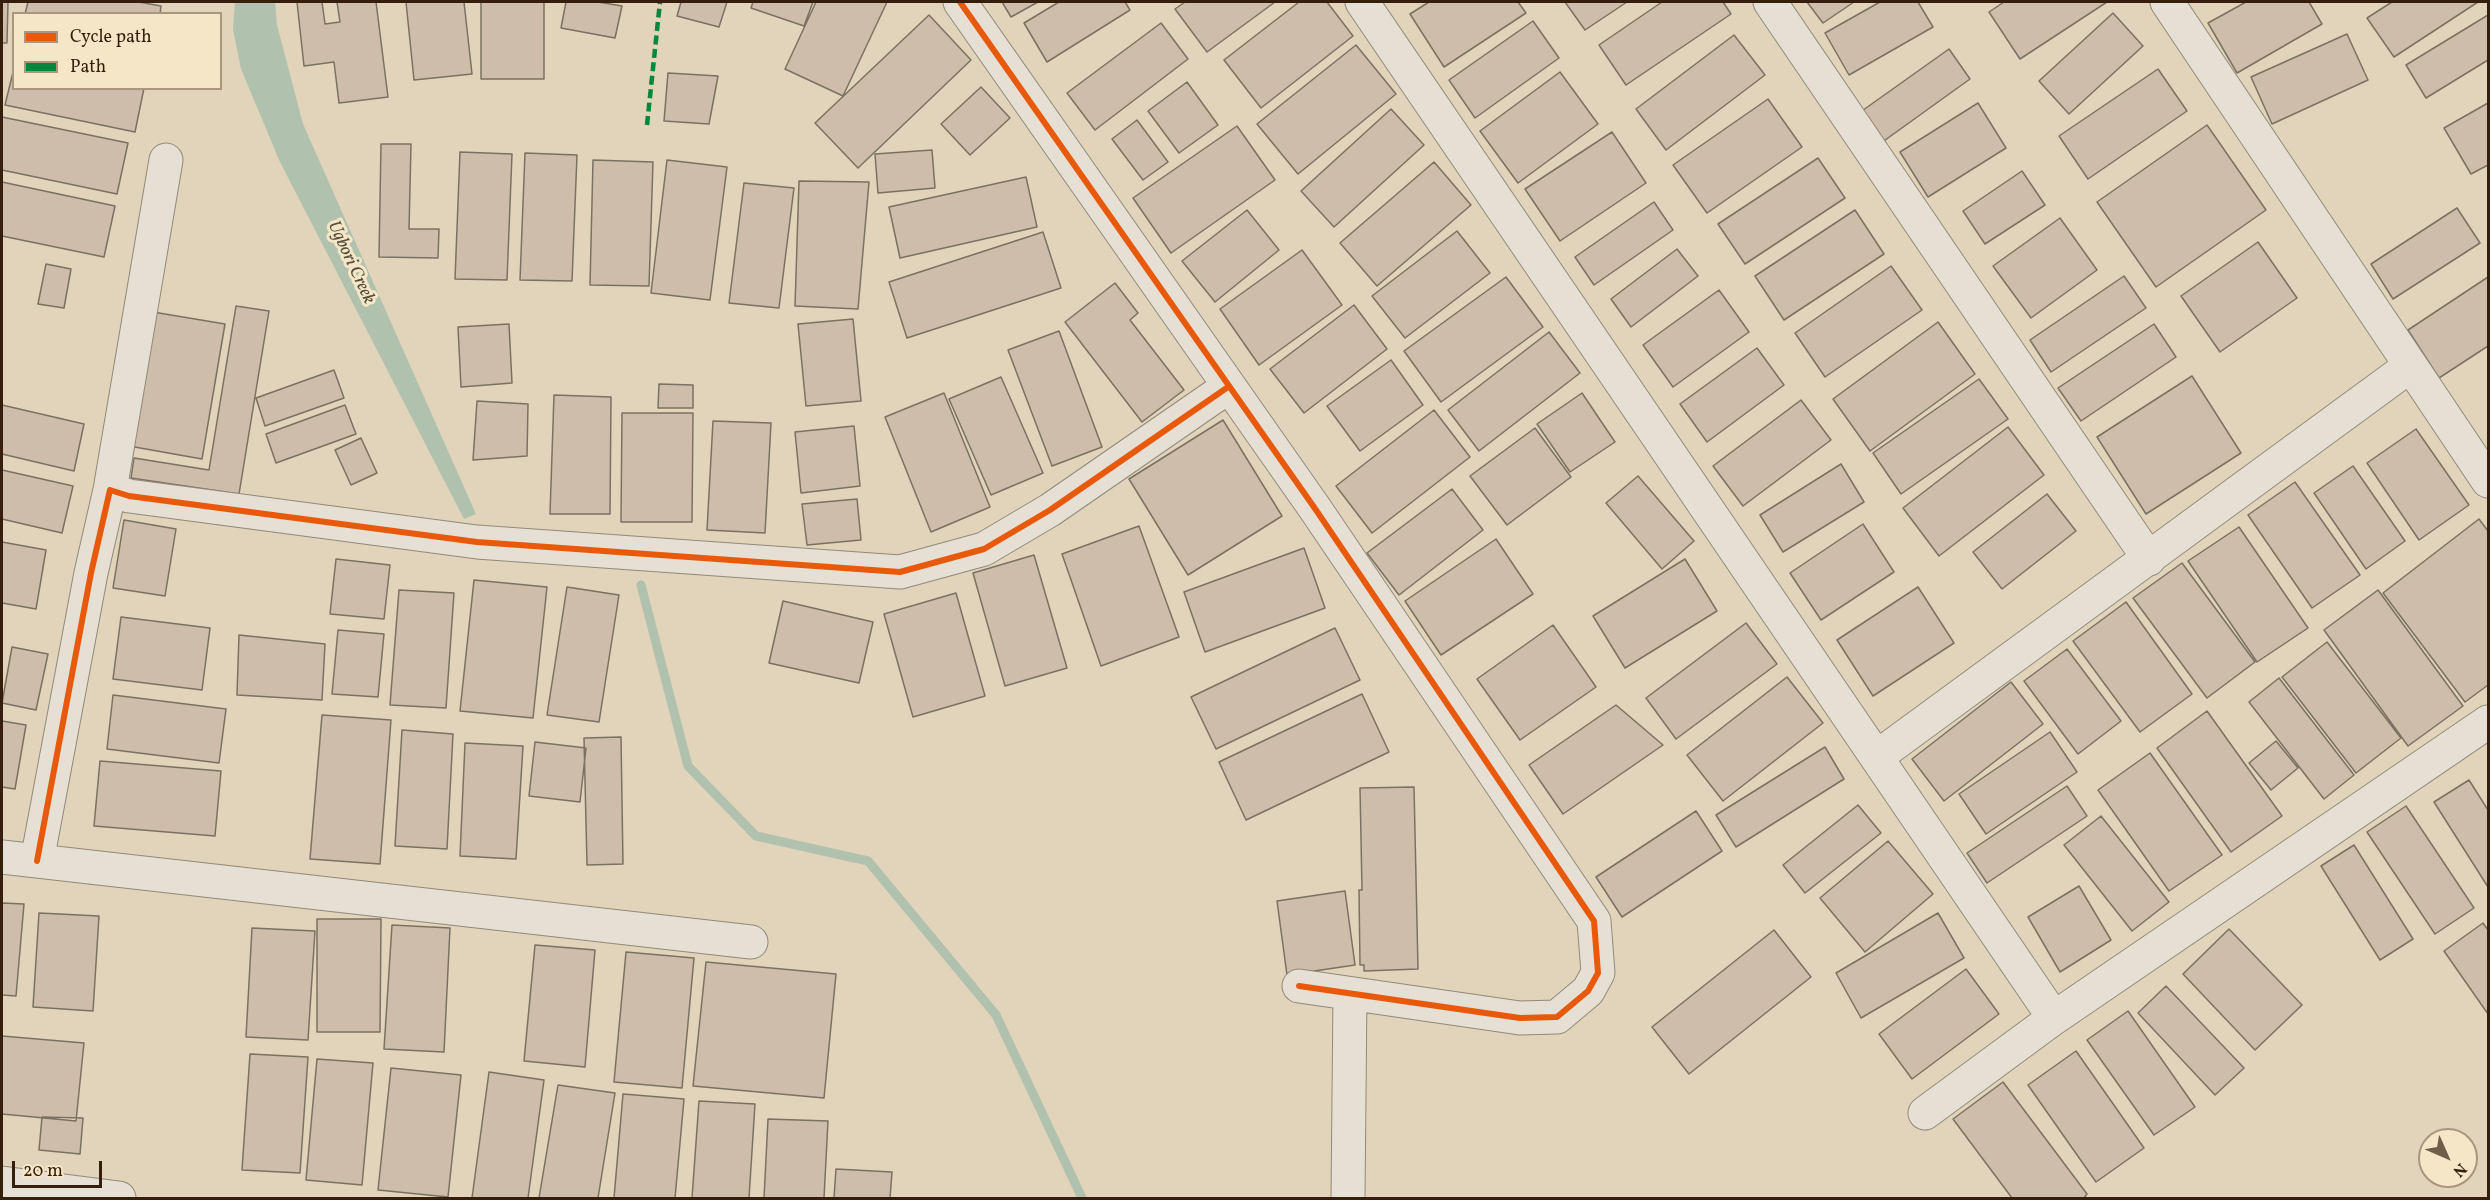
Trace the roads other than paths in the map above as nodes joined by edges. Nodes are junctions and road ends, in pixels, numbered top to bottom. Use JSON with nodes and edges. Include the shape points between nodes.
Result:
{"nodes":[{"id":1,"x":960,"y":2,"type":"edge"},
{"id":2,"x":1362,"y":2,"type":"edge"},
{"id":3,"x":1770,"y":2,"type":"edge"},
{"id":4,"x":2167,"y":2,"type":"edge"},
{"id":5,"x":166,"y":159,"type":"dead end"},
{"id":6,"x":2410,"y":366,"type":"junction"},
{"id":7,"x":1228,"y":387,"type":"junction"},
{"id":8,"x":2488,"y":481,"type":"edge"},
{"id":9,"x":110,"y":490,"type":"junction"},
{"id":10,"x":2149,"y":559,"type":"junction"},
{"id":11,"x":2488,"y":722,"type":"edge"},
{"id":12,"x":1878,"y":756,"type":"junction"},
{"id":13,"x":2,"y":857,"type":"edge"},
{"id":14,"x":37,"y":861,"type":"junction"},
{"id":15,"x":751,"y":942,"type":"dead end"},
{"id":16,"x":1299,"y":986,"type":"dead end"},
{"id":17,"x":1350,"y":994,"type":"junction"},
{"id":18,"x":2054,"y":1018,"type":"junction"},
{"id":19,"x":1925,"y":1113,"type":"dead end"},
{"id":20,"x":2,"y":1188,"type":"edge"},
{"id":21,"x":119,"y":1198,"type":"edge"},
{"id":22,"x":1348,"y":1198,"type":"edge"}],
"edges":[{"from":1,"to":7,"type":"street"},
{"from":2,"to":12,"type":"street"},
{"from":3,"to":10,"type":"street"},
{"from":4,"to":6,"type":"street"},
{"from":5,"to":9,"type":"street"},
{"from":6,"to":8,"type":"street"},
{"from":6,"to":10,"type":"street"},
{"from":7,"to":9,"type":"street","via":[[1050,510],[984,549],[900,572],[477,542],[129,496]]},
{"from":7,"to":17,"type":"street","via":[[1316,510],[1594,921],[1598,973],[1588,991],[1557,1017],[1520,1018]]},
{"from":9,"to":14,"type":"street"},
{"from":10,"to":12,"type":"street"},
{"from":11,"to":18,"type":"street"},
{"from":12,"to":18,"type":"street"},
{"from":13,"to":14,"type":"street"},
{"from":14,"to":15,"type":"street"},
{"from":16,"to":17,"type":"street"},
{"from":17,"to":22,"type":"street"},
{"from":18,"to":19,"type":"street"},
{"from":20,"to":21,"type":"street"}]}
